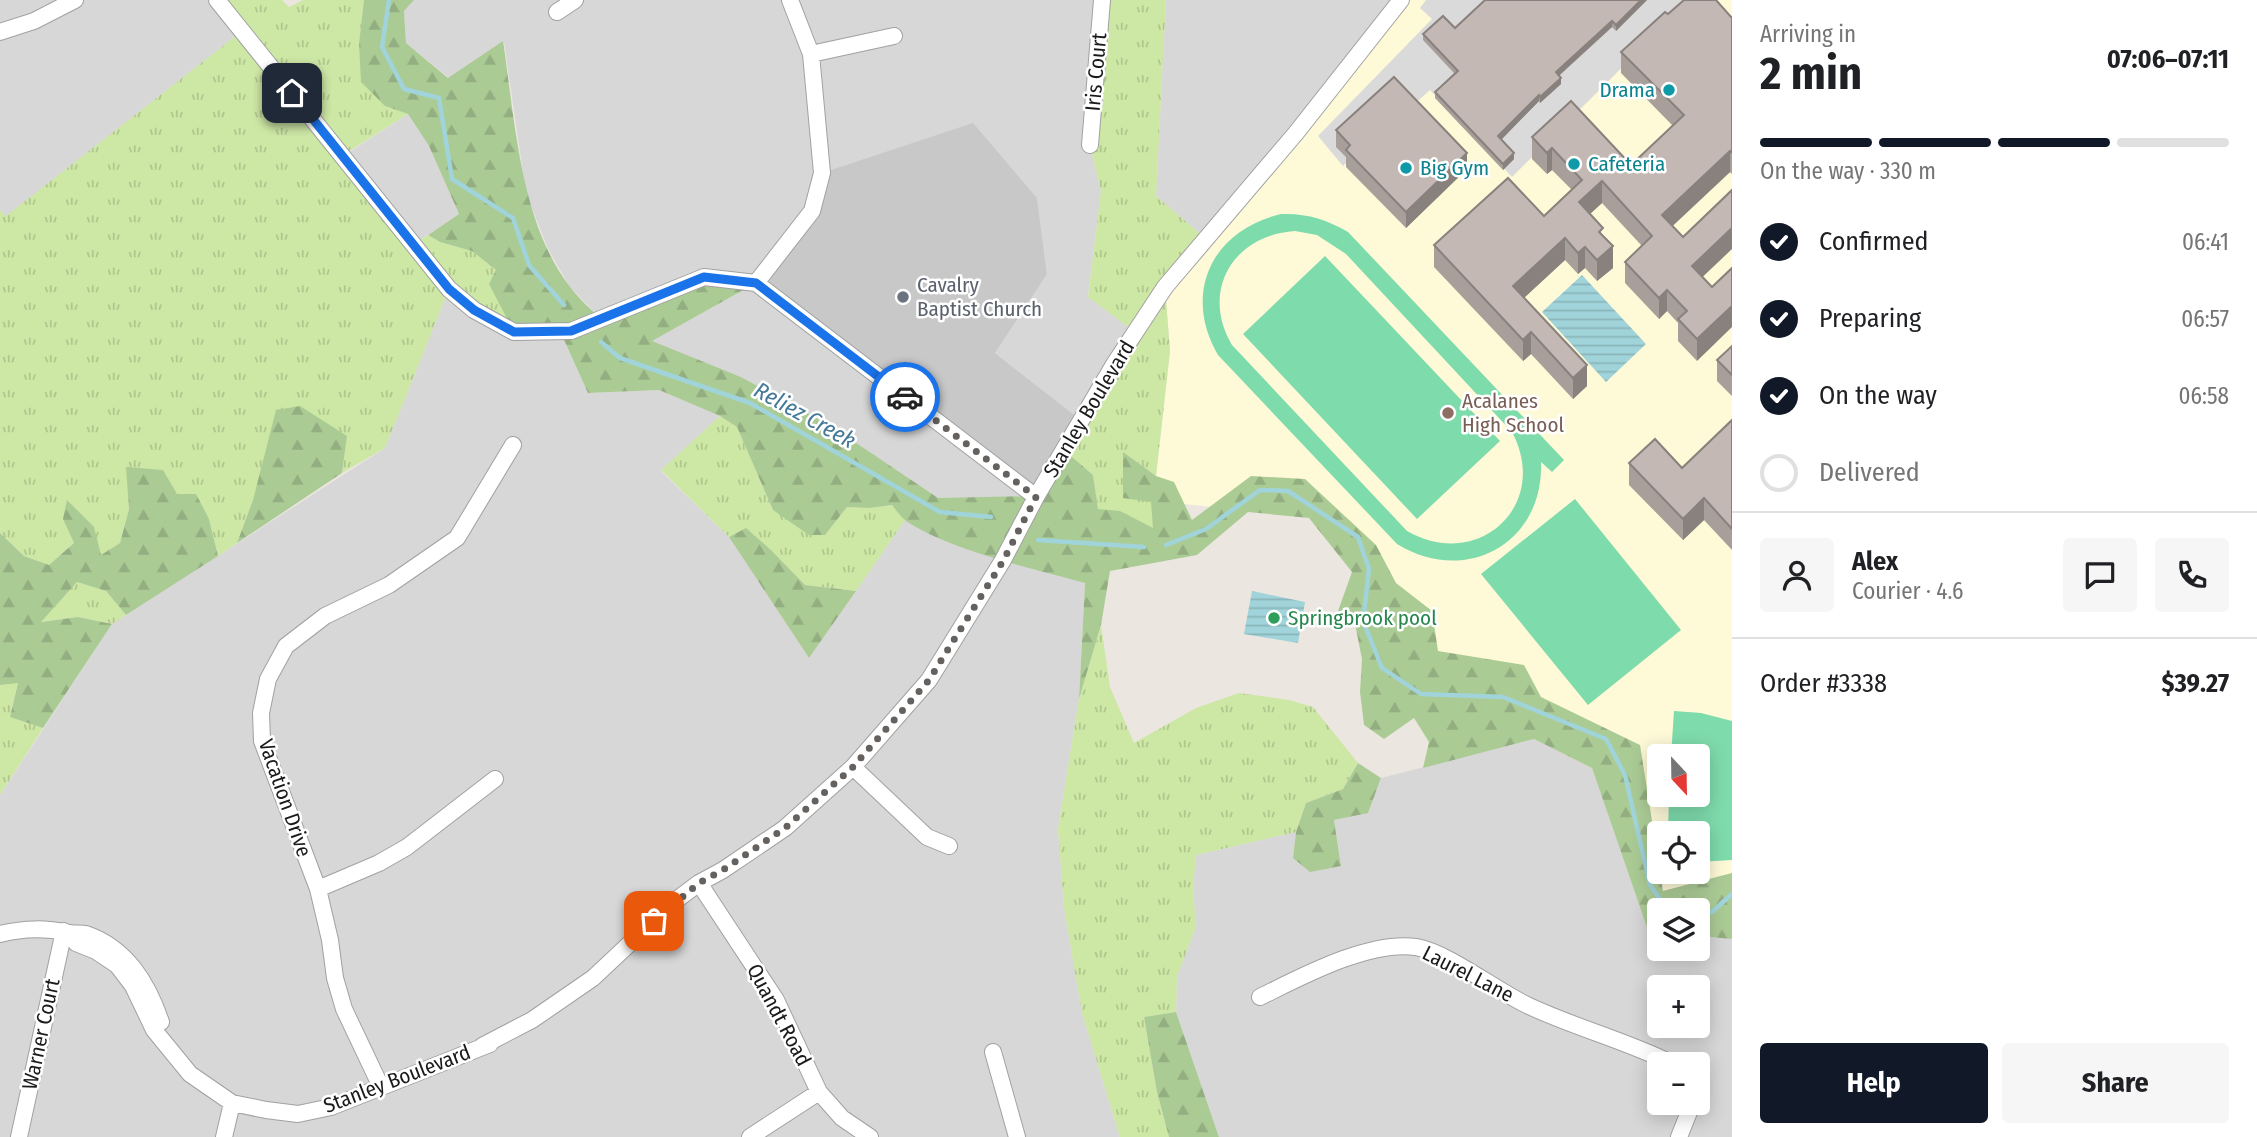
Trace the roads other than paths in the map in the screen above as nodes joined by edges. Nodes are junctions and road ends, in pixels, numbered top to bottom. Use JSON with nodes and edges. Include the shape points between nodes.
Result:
{"nodes":[{"id":1,"x":75,"y":0,"type":"edge"},
{"id":2,"x":217,"y":0,"type":"edge"},
{"id":3,"x":576,"y":0,"type":"edge"},
{"id":4,"x":790,"y":0,"type":"edge"},
{"id":5,"x":1102,"y":0,"type":"edge"},
{"id":6,"x":1401,"y":0,"type":"edge"},
{"id":7,"x":557,"y":12,"type":"dead end"},
{"id":8,"x":0,"y":32,"type":"edge"},
{"id":9,"x":894,"y":36,"type":"dead end"},
{"id":10,"x":811,"y":54,"type":"junction"},
{"id":11,"x":1090,"y":145,"type":"dead end"},
{"id":12,"x":756,"y":283,"type":"junction"},
{"id":13,"x":513,"y":445,"type":"dead end"},
{"id":14,"x":1036,"y":497,"type":"junction"},
{"id":15,"x":853,"y":767,"type":"junction"},
{"id":16,"x":495,"y":779,"type":"dead end"},
{"id":17,"x":949,"y":846,"type":"dead end"},
{"id":18,"x":699,"y":883,"type":"junction"},
{"id":19,"x":318,"y":889,"type":"junction"},
{"id":20,"x":67,"y":932,"type":"junction"},
{"id":21,"x":0,"y":934,"type":"edge"},
{"id":22,"x":1260,"y":997,"type":"dead end"},
{"id":23,"x":993,"y":1052,"type":"dead end"},
{"id":24,"x":1647,"y":1054,"type":"edge"},
{"id":25,"x":381,"y":1087,"type":"junction"},
{"id":26,"x":819,"y":1093,"type":"junction"},
{"id":27,"x":232,"y":1103,"type":"junction"},
{"id":28,"x":1688,"y":1115,"type":"edge"},
{"id":29,"x":19,"y":1137,"type":"edge"},
{"id":30,"x":224,"y":1137,"type":"edge"},
{"id":31,"x":750,"y":1137,"type":"edge"},
{"id":32,"x":870,"y":1137,"type":"edge"},
{"id":33,"x":1017,"y":1137,"type":"edge"},
{"id":34,"x":1679,"y":1137,"type":"edge"}],
"edges":[{"from":1,"to":8,"type":"street"},
{"from":2,"to":12,"type":"street","via":[[449,289],[474,310],[514,332],[571,331],[704,277]]},
{"from":3,"to":7,"type":"street"},
{"from":4,"to":10,"type":"street"},
{"from":5,"to":11,"type":"street","name":"Iris Court"},
{"from":6,"to":14,"type":"street","name":"Stanley Boulevard","via":[[1165,287]]},
{"from":9,"to":10,"type":"street"},
{"from":10,"to":12,"type":"street","via":[[822,173],[812,211]]},
{"from":12,"to":14,"type":"street"},
{"from":13,"to":19,"type":"street","name":"Vacation Drive","via":[[457,538],[389,585],[325,616],[286,646],[268,679],[261,713],[262,741]]},
{"from":14,"to":15,"type":"street","name":"Stanley Boulevard","via":[[1003,561],[929,680]]},
{"from":15,"to":17,"type":"street","via":[[927,837]]},
{"from":15,"to":18,"type":"street","name":"Stanley Boulevard","via":[[785,828]]},
{"from":16,"to":19,"type":"street","via":[[407,848]]},
{"from":18,"to":25,"type":"street","name":"Stanley Boulevard","via":[[593,978],[584,992],[538,1026]]},
{"from":18,"to":26,"type":"street","name":"Quandt Road","via":[[776,1000]]},
{"from":19,"to":25,"type":"street","name":"Vacation Drive","via":[[344,1009]]},
{"from":20,"to":21,"type":"street","name":"Stanley Boulevard","via":[[24,928]]},
{"from":20,"to":27,"type":"street","name":"Stanley Boulevard","via":[[103,941],[124,956],[151,996],[169,1046],[190,1074]]},
{"from":20,"to":29,"type":"street","name":"Warner Court"},
{"from":22,"to":24,"type":"street","name":"Laurel Lane","via":[[1319,968],[1382,947],[1416,947],[1529,1006]]},
{"from":23,"to":33,"type":"street"},
{"from":25,"to":27,"type":"street","name":"Stanley Boulevard","via":[[331,1107],[298,1114]]},
{"from":26,"to":31,"type":"street"},
{"from":26,"to":32,"type":"street","name":"Quandt Road","via":[[842,1118]]},
{"from":27,"to":30,"type":"street"},
{"from":28,"to":34,"type":"street"}]}
